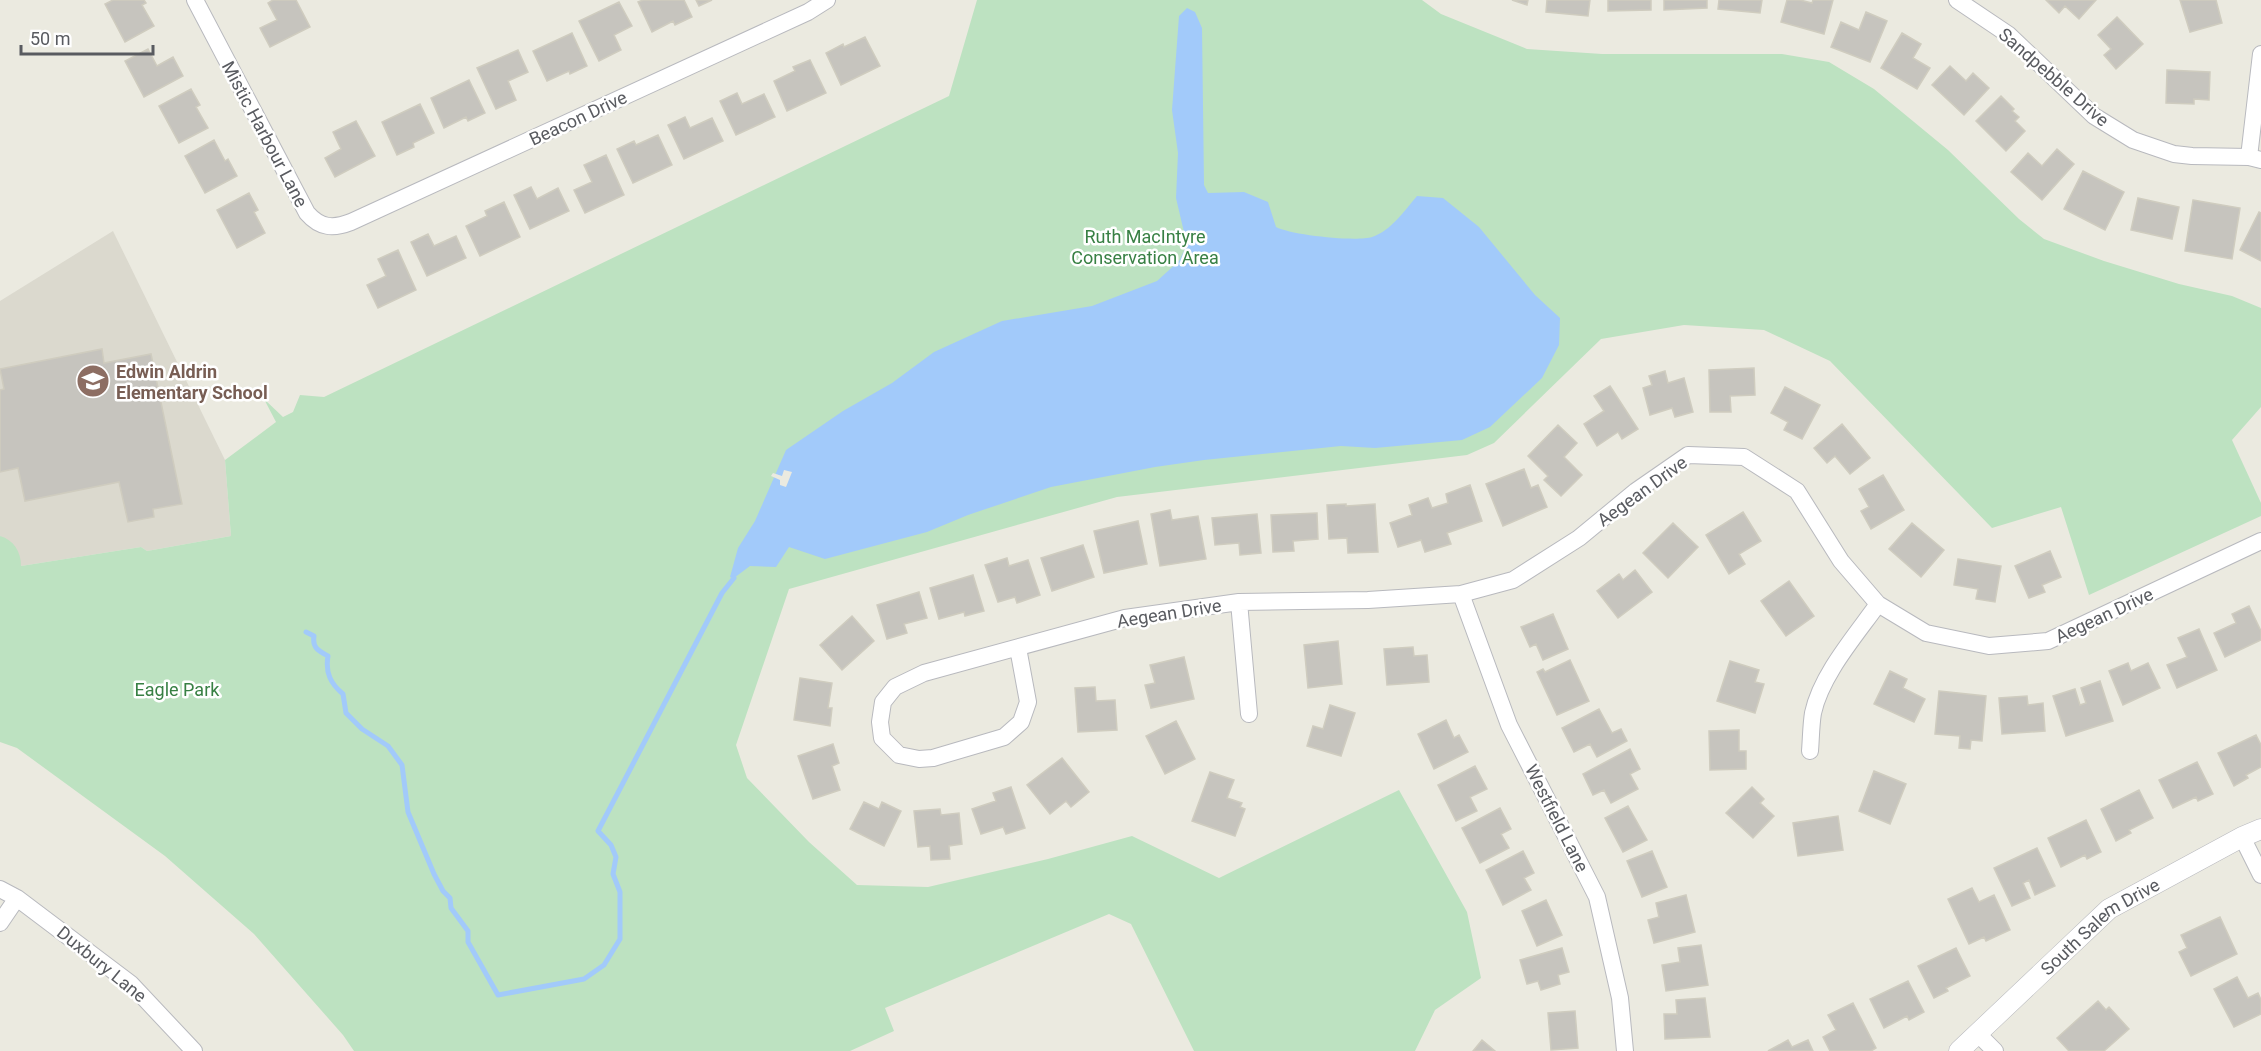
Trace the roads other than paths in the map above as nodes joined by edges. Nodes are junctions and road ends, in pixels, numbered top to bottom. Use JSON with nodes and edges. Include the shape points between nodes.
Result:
{"nodes":[{"id":1,"x":195,"y":0,"type":"edge"},
{"id":2,"x":826,"y":0,"type":"edge"},
{"id":3,"x":1957,"y":0,"type":"edge"},
{"id":4,"x":2261,"y":54,"type":"edge"},
{"id":5,"x":2255,"y":158,"type":"edge"},
{"id":6,"x":326,"y":227,"type":"joint"},
{"id":7,"x":2261,"y":541,"type":"edge"},
{"id":8,"x":1461,"y":594,"type":"junction"},
{"id":9,"x":1239,"y":602,"type":"junction"},
{"id":10,"x":1878,"y":604,"type":"junction"},
{"id":11,"x":1018,"y":648,"type":"junction"},
{"id":12,"x":1249,"y":714,"type":"dead end"},
{"id":13,"x":1810,"y":751,"type":"dead end"},
{"id":14,"x":2261,"y":829,"type":"edge"},
{"id":15,"x":2242,"y":837,"type":"junction"},
{"id":16,"x":2261,"y":875,"type":"edge"},
{"id":17,"x":0,"y":889,"type":"edge"},
{"id":18,"x":17,"y":898,"type":"junction"},
{"id":19,"x":0,"y":923,"type":"edge"},
{"id":20,"x":1977,"y":1033,"type":"junction"},
{"id":21,"x":194,"y":1051,"type":"edge"},
{"id":22,"x":1624,"y":1051,"type":"edge"},
{"id":23,"x":1959,"y":1051,"type":"edge"},
{"id":24,"x":1995,"y":1051,"type":"edge"}],
"edges":[{"from":1,"to":6,"type":"street","name":"Mistic Harbour Lane","via":[[307,213],[314,222]]},
{"from":2,"to":6,"type":"street","name":"Beacon Drive","via":[[808,12],[351,222]]},
{"from":3,"to":5,"type":"street","name":"Sandpebble Drive","via":[[2009,35],[2094,116],[2133,140],[2183,155]]},
{"from":4,"to":5,"type":"street"},
{"from":7,"to":10,"type":"street","name":"Aegean Drive","via":[[2048,641],[1989,646],[1926,633]]},
{"from":8,"to":9,"type":"street","name":"Aegean Drive"},
{"from":8,"to":10,"type":"street","name":"Aegean Drive","via":[[1513,580],[1579,538],[1688,455],[1744,457],[1797,491],[1841,561]]},
{"from":8,"to":22,"type":"street","name":"Westfield Lane","via":[[1509,724],[1597,897],[1620,998]]},
{"from":9,"to":11,"type":"street","name":"Aegean Drive","via":[[1125,618]]},
{"from":9,"to":12,"type":"street"},
{"from":10,"to":13,"type":"street","via":[[1822,690],[1813,712]]},
{"from":11,"to":11,"type":"street","name":"Aegean Drive","via":[[924,673],[895,687],[883,702],[882,738],[898,755],[919,759],[1004,737],[1021,722],[1028,702]]},
{"from":14,"to":15,"type":"street","name":"South Salem Drive"},
{"from":15,"to":16,"type":"street"},
{"from":15,"to":20,"type":"street","name":"South Salem Drive","via":[[2109,909]]},
{"from":17,"to":18,"type":"street","name":"Duxbury Lane"},
{"from":18,"to":19,"type":"street"},
{"from":18,"to":21,"type":"street","name":"Duxbury Lane","via":[[131,984]]},
{"from":20,"to":23,"type":"street","name":"South Salem Drive"},
{"from":20,"to":24,"type":"street"}]}
